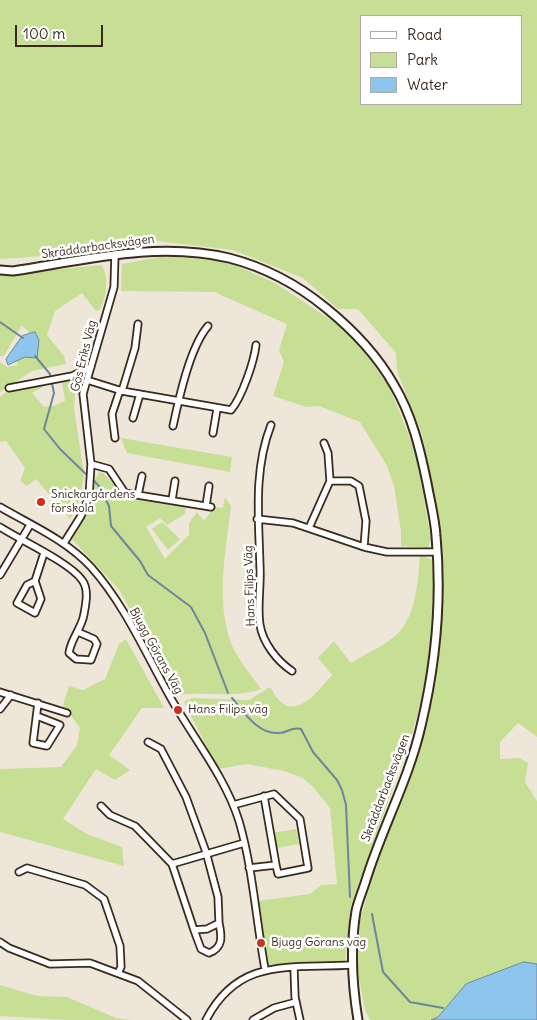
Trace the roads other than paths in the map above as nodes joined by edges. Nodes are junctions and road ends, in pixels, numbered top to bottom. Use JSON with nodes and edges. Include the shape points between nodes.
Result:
{"nodes":[{"id":1,"x":114,"y":254,"type":"junction"},
{"id":2,"x":0,"y":270,"type":"edge"},
{"id":3,"x":138,"y":324,"type":"dead end"},
{"id":4,"x":208,"y":326,"type":"dead end"},
{"id":5,"x":256,"y":345,"type":"dead end"},
{"id":6,"x":91,"y":367,"type":"junction"},
{"id":7,"x":88,"y":380,"type":"junction"},
{"id":8,"x":9,"y":388,"type":"dead end"},
{"id":9,"x":121,"y":390,"type":"junction"},
{"id":10,"x":140,"y":394,"type":"junction"},
{"id":11,"x":178,"y":402,"type":"junction"},
{"id":12,"x":217,"y":409,"type":"junction"},
{"id":13,"x":134,"y":418,"type":"dead end"},
{"id":14,"x":271,"y":425,"type":"dead end"},
{"id":15,"x":173,"y":426,"type":"dead end"},
{"id":16,"x":213,"y":433,"type":"dead end"},
{"id":17,"x":115,"y":438,"type":"dead end"},
{"id":18,"x":324,"y":443,"type":"dead end"},
{"id":19,"x":91,"y":464,"type":"junction"},
{"id":20,"x":142,"y":476,"type":"dead end"},
{"id":21,"x":175,"y":481,"type":"dead end"},
{"id":22,"x":330,"y":481,"type":"junction"},
{"id":23,"x":210,"y":486,"type":"dead end"},
{"id":24,"x":138,"y":495,"type":"junction"},
{"id":25,"x":172,"y":500,"type":"junction"},
{"id":26,"x":0,"y":507,"type":"edge"},
{"id":27,"x":257,"y":519,"type":"junction"},
{"id":28,"x":30,"y":525,"type":"junction"},
{"id":29,"x":0,"y":527,"type":"edge"},
{"id":30,"x":310,"y":528,"type":"junction"},
{"id":31,"x":21,"y":541,"type":"junction"},
{"id":32,"x":64,"y":543,"type":"junction"},
{"id":33,"x":364,"y":547,"type":"junction"},
{"id":34,"x":437,"y":552,"type":"junction"},
{"id":35,"x":44,"y":554,"type":"junction"},
{"id":36,"x":0,"y":575,"type":"edge"},
{"id":37,"x":35,"y":581,"type":"junction"},
{"id":38,"x":78,"y":632,"type":"junction"},
{"id":39,"x":292,"y":671,"type":"dead end"},
{"id":40,"x":0,"y":692,"type":"edge"},
{"id":41,"x":11,"y":695,"type":"junction"},
{"id":42,"x":38,"y":703,"type":"junction"},
{"id":43,"x":0,"y":709,"type":"edge"},
{"id":44,"x":66,"y":713,"type":"dead end"},
{"id":45,"x":38,"y":716,"type":"junction"},
{"id":46,"x":148,"y":742,"type":"dead end"},
{"id":47,"x":264,"y":796,"type":"junction"},
{"id":48,"x":233,"y":804,"type":"junction"},
{"id":49,"x":101,"y":806,"type":"dead end"},
{"id":50,"x":244,"y":843,"type":"junction"},
{"id":51,"x":206,"y":852,"type":"junction"},
{"id":52,"x":172,"y":864,"type":"junction"},
{"id":53,"x":276,"y":865,"type":"junction"},
{"id":54,"x":249,"y":868,"type":"junction"},
{"id":55,"x":19,"y":872,"type":"dead end"},
{"id":56,"x":219,"y":923,"type":"junction"},
{"id":57,"x":194,"y":930,"type":"junction"},
{"id":58,"x":0,"y":942,"type":"edge"},
{"id":59,"x":352,"y":965,"type":"junction"},
{"id":60,"x":294,"y":968,"type":"junction"},
{"id":61,"x":265,"y":969,"type":"junction"},
{"id":62,"x":118,"y":973,"type":"junction"},
{"id":63,"x":296,"y":1002,"type":"junction"},
{"id":64,"x":187,"y":1020,"type":"edge"},
{"id":65,"x":206,"y":1020,"type":"edge"},
{"id":66,"x":253,"y":1020,"type":"edge"},
{"id":67,"x":300,"y":1020,"type":"edge"},
{"id":68,"x":358,"y":1020,"type":"edge"}],
"edges":[{"from":1,"to":2,"type":"street","name":"Skräddarbacksvägen","via":[[13,271]]},
{"from":1,"to":6,"type":"street","name":"Gös Eriks Väg","via":[[114,287]]},
{"from":1,"to":34,"type":"street","name":"Skräddarbacksvägen","via":[[162,250],[244,263],[280,277],[310,295],[354,330],[394,385],[415,430]]},
{"from":3,"to":9,"type":"street","via":[[135,348]]},
{"from":4,"to":11,"type":"street","via":[[201,334]]},
{"from":5,"to":12,"type":"street","via":[[236,404],[232,410]]},
{"from":6,"to":7,"type":"street","name":"Gös Eriks Väg"},
{"from":6,"to":8,"type":"street","via":[[72,376]]},
{"from":7,"to":9,"type":"street"},
{"from":7,"to":19,"type":"street","name":"Gös Eriks Väg","via":[[83,394]]},
{"from":9,"to":10,"type":"street"},
{"from":9,"to":17,"type":"street","via":[[112,414]]},
{"from":10,"to":11,"type":"street"},
{"from":10,"to":13,"type":"street"},
{"from":11,"to":12,"type":"street"},
{"from":11,"to":15,"type":"street"},
{"from":12,"to":16,"type":"street"},
{"from":14,"to":27,"type":"street","name":"Hans Filips Väg","via":[[263,446]]},
{"from":18,"to":22,"type":"street"},
{"from":19,"to":24,"type":"street","via":[[109,469],[124,493]]},
{"from":19,"to":32,"type":"street","name":"Gös Eriks Väg","via":[[89,497],[82,516]]},
{"from":20,"to":24,"type":"street"},
{"from":21,"to":25,"type":"street"},
{"from":22,"to":30,"type":"street"},
{"from":22,"to":33,"type":"street","via":[[350,481],[359,486],[366,521]]},
{"from":23,"to":25,"type":"street","via":[[208,506]]},
{"from":24,"to":25,"type":"street"},
{"from":26,"to":28,"type":"street"},
{"from":27,"to":30,"type":"street"},
{"from":27,"to":39,"type":"street","name":"Hans Filips Väg","via":[[260,626],[273,653]]},
{"from":28,"to":31,"type":"street"},
{"from":28,"to":32,"type":"street"},
{"from":29,"to":31,"type":"street"},
{"from":30,"to":33,"type":"street"},
{"from":31,"to":35,"type":"street"},
{"from":31,"to":36,"type":"street"},
{"from":32,"to":48,"type":"street","name":"Bjugg Görans Väg","via":[[111,591]]},
{"from":33,"to":34,"type":"street","via":[[387,552]]},
{"from":34,"to":59,"type":"street","name":"Skräddarbacksvägen","via":[[440,609],[435,663],[409,767],[356,910]]},
{"from":35,"to":37,"type":"street"},
{"from":35,"to":38,"type":"street","via":[[82,579],[86,600]]},
{"from":37,"to":37,"type":"street","via":[[27,585],[17,603],[35,613],[41,599]]},
{"from":38,"to":38,"type":"street","via":[[70,643],[69,653],[76,659],[91,660],[97,644],[94,639]]},
{"from":40,"to":41,"type":"street"},
{"from":41,"to":42,"type":"street"},
{"from":41,"to":43,"type":"street"},
{"from":42,"to":44,"type":"street"},
{"from":42,"to":45,"type":"street"},
{"from":45,"to":45,"type":"street","via":[[33,743],[47,746],[60,725]]},
{"from":46,"to":51,"type":"street","via":[[161,749],[176,773]]},
{"from":47,"to":48,"type":"street"},
{"from":47,"to":53,"type":"street"},
{"from":47,"to":53,"type":"street","via":[[274,794],[300,819],[308,868],[278,874]]},
{"from":48,"to":50,"type":"street","name":"Bjugg Görans Väg"},
{"from":49,"to":52,"type":"street","via":[[110,815],[135,826]]},
{"from":50,"to":51,"type":"street"},
{"from":50,"to":54,"type":"street","name":"Bjugg Görans Väg"},
{"from":51,"to":52,"type":"street"},
{"from":51,"to":56,"type":"street","via":[[218,897]]},
{"from":52,"to":57,"type":"street"},
{"from":53,"to":54,"type":"street"},
{"from":54,"to":61,"type":"street","name":"Bjugg Görans Väg"},
{"from":55,"to":62,"type":"street","via":[[27,868],[85,885],[104,899],[120,946],[121,967]]},
{"from":56,"to":57,"type":"street","via":[[207,929]]},
{"from":56,"to":57,"type":"street","via":[[221,945],[209,953],[202,950]]},
{"from":58,"to":62,"type":"street","via":[[50,964],[90,962]]},
{"from":59,"to":60,"type":"street"},
{"from":59,"to":68,"type":"street","name":"Skräddarbacksvägen"},
{"from":60,"to":61,"type":"street"},
{"from":60,"to":63,"type":"street"},
{"from":61,"to":65,"type":"street","via":[[235,983],[223,993]]},
{"from":62,"to":64,"type":"street","via":[[145,986]]},
{"from":63,"to":66,"type":"street","via":[[262,1013]]},
{"from":63,"to":67,"type":"street"}]}
